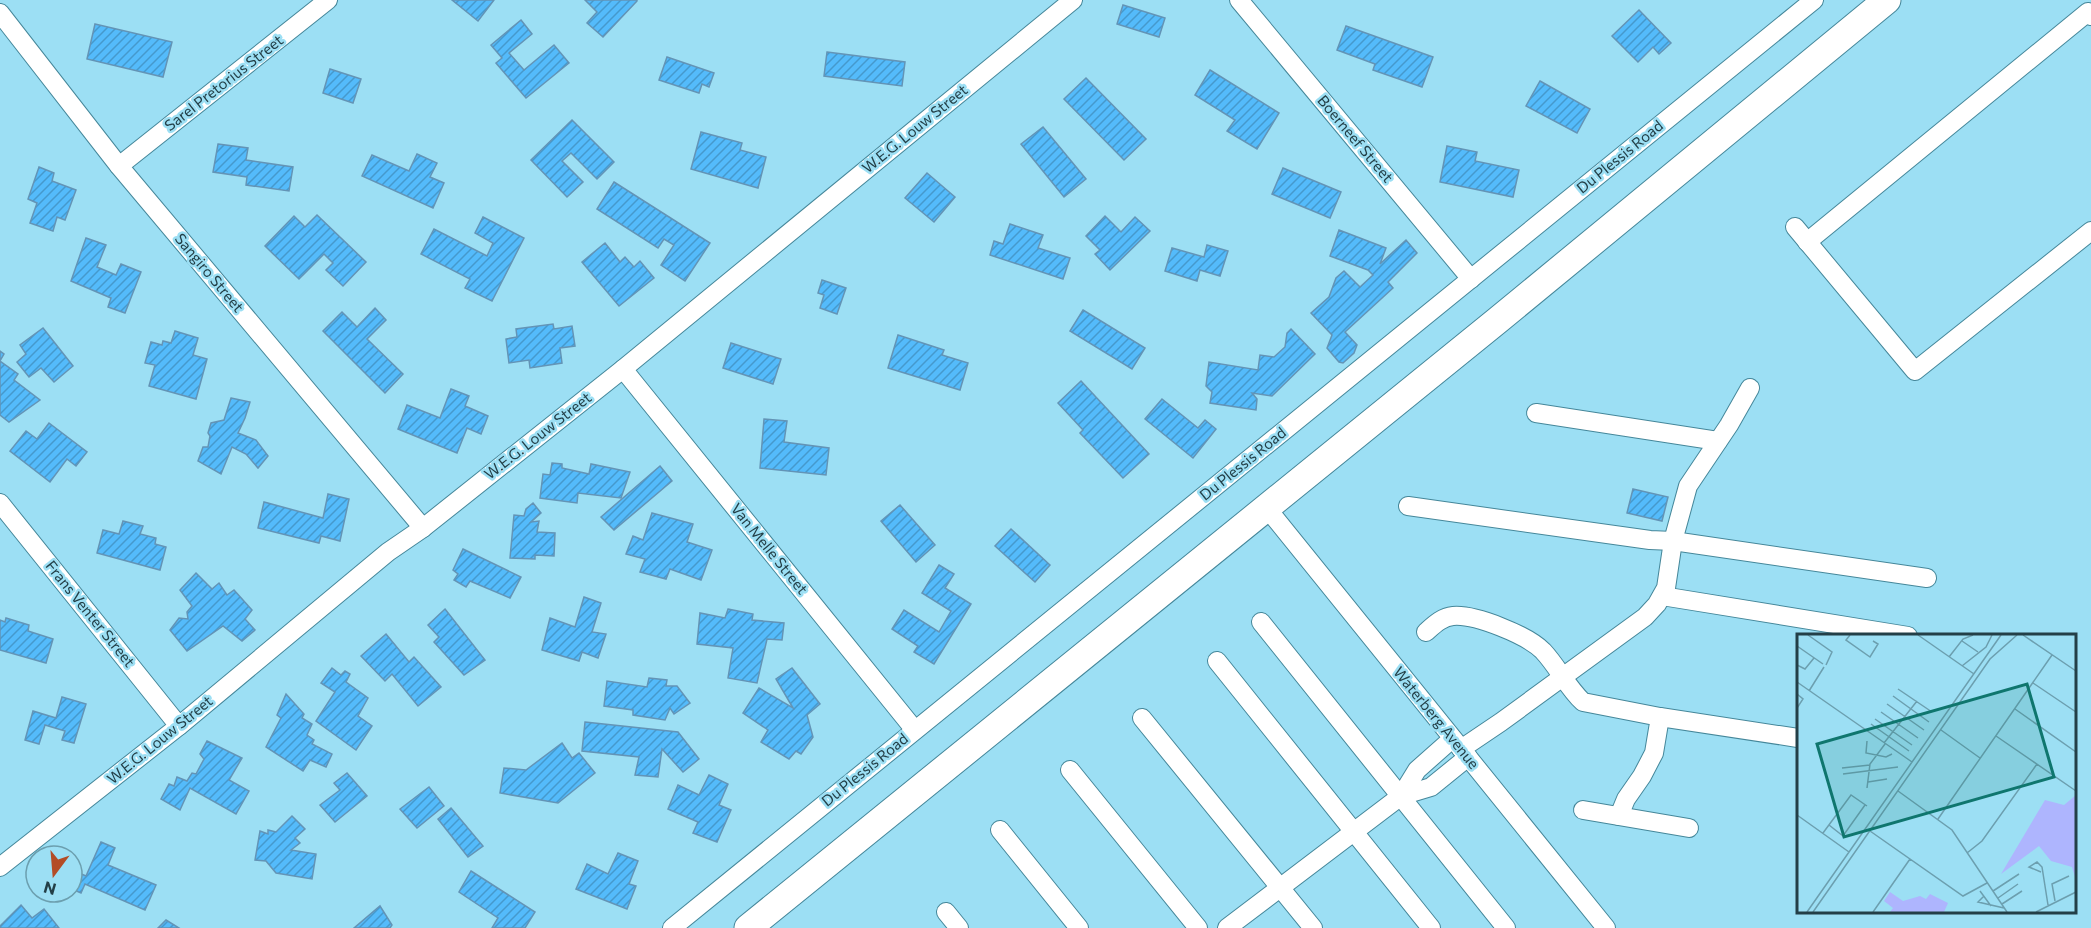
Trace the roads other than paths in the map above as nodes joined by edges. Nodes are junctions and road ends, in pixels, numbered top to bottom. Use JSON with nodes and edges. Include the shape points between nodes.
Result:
{"nodes":[{"id":1,"x":328,"y":0,"type":"edge"},
{"id":2,"x":1073,"y":0,"type":"edge"},
{"id":3,"x":1239,"y":0,"type":"edge"},
{"id":4,"x":1814,"y":0,"type":"edge"},
{"id":5,"x":1887,"y":0,"type":"edge"},
{"id":6,"x":0,"y":13,"type":"edge"},
{"id":7,"x":2091,"y":16,"type":"edge"},
{"id":8,"x":119,"y":166,"type":"junction"},
{"id":9,"x":1795,"y":227,"type":"dead end"},
{"id":10,"x":2091,"y":231,"type":"edge"},
{"id":11,"x":1807,"y":242,"type":"junction"},
{"id":12,"x":1471,"y":279,"type":"junction"},
{"id":13,"x":623,"y":369,"type":"junction"},
{"id":14,"x":1750,"y":388,"type":"dead end"},
{"id":15,"x":1536,"y":413,"type":"dead end"},
{"id":16,"x":1718,"y":441,"type":"junction"},
{"id":17,"x":0,"y":503,"type":"edge"},
{"id":18,"x":1408,"y":506,"type":"dead end"},
{"id":19,"x":1266,"y":507,"type":"junction"},
{"id":20,"x":423,"y":528,"type":"junction"},
{"id":21,"x":1673,"y":541,"type":"junction"},
{"id":22,"x":1927,"y":578,"type":"dead end"},
{"id":23,"x":1662,"y":596,"type":"junction"},
{"id":24,"x":1261,"y":622,"type":"dead end"},
{"id":25,"x":1426,"y":632,"type":"dead end"},
{"id":26,"x":1896,"y":634,"type":"edge"},
{"id":27,"x":1217,"y":661,"type":"dead end"},
{"id":28,"x":1561,"y":677,"type":"junction"},
{"id":29,"x":1660,"y":717,"type":"junction"},
{"id":30,"x":1142,"y":718,"type":"dead end"},
{"id":31,"x":179,"y":726,"type":"junction"},
{"id":32,"x":914,"y":729,"type":"junction"},
{"id":33,"x":1797,"y":738,"type":"edge"},
{"id":34,"x":1460,"y":749,"type":"junction"},
{"id":35,"x":1070,"y":770,"type":"dead end"},
{"id":36,"x":1401,"y":796,"type":"junction"},
{"id":37,"x":1584,"y":810,"type":"dead end"},
{"id":38,"x":1619,"y":816,"type":"junction"},
{"id":39,"x":1689,"y":828,"type":"dead end"},
{"id":40,"x":1000,"y":830,"type":"dead end"},
{"id":41,"x":1353,"y":832,"type":"junction"},
{"id":42,"x":0,"y":867,"type":"edge"},
{"id":43,"x":1280,"y":888,"type":"junction"},
{"id":44,"x":946,"y":912,"type":"dead end"},
{"id":45,"x":672,"y":928,"type":"edge"},
{"id":46,"x":748,"y":928,"type":"edge"},
{"id":47,"x":959,"y":928,"type":"edge"},
{"id":48,"x":1078,"y":928,"type":"edge"},
{"id":49,"x":1198,"y":928,"type":"edge"},
{"id":50,"x":1227,"y":928,"type":"edge"},
{"id":51,"x":1314,"y":928,"type":"edge"},
{"id":52,"x":1431,"y":928,"type":"edge"},
{"id":53,"x":1506,"y":928,"type":"edge"},
{"id":54,"x":1606,"y":928,"type":"edge"}],
"edges":[{"from":1,"to":8,"type":"street","name":"Sarel Pretorius Street"},
{"from":2,"to":13,"type":"street","name":"W.E.G. Louw Street"},
{"from":3,"to":12,"type":"street","name":"Boerneef Street"},
{"from":4,"to":12,"type":"street","name":"Du Plessis Road"},
{"from":5,"to":19,"type":"street"},
{"from":6,"to":8,"type":"street","name":"Sangiro Street"},
{"from":7,"to":11,"type":"street","via":[[2088,12]]},
{"from":8,"to":20,"type":"street","name":"Sangiro Street"},
{"from":9,"to":11,"type":"street"},
{"from":10,"to":11,"type":"street","via":[[1915,371]]},
{"from":12,"to":32,"type":"street","name":"Du Plessis Road"},
{"from":13,"to":20,"type":"street","name":"W.E.G. Louw Street"},
{"from":13,"to":32,"type":"street","name":"Van Melle Street"},
{"from":14,"to":16,"type":"street"},
{"from":15,"to":16,"type":"street"},
{"from":16,"to":21,"type":"street","via":[[1688,486]]},
{"from":17,"to":31,"type":"street","name":"Frans Venter Street"},
{"from":18,"to":21,"type":"street"},
{"from":19,"to":34,"type":"street","name":"Waterberg Avenue"},
{"from":19,"to":46,"type":"street"},
{"from":20,"to":31,"type":"street","name":"W.E.G. Louw Street","via":[[388,552]]},
{"from":21,"to":22,"type":"street"},
{"from":21,"to":23,"type":"street"},
{"from":23,"to":26,"type":"street"},
{"from":23,"to":28,"type":"street","via":[[1645,617]]},
{"from":24,"to":36,"type":"street"},
{"from":25,"to":28,"type":"street","via":[[1454,615],[1490,622],[1524,637],[1543,651]]},
{"from":27,"to":41,"type":"street"},
{"from":28,"to":29,"type":"street","via":[[1583,702]]},
{"from":28,"to":34,"type":"street"},
{"from":29,"to":33,"type":"street"},
{"from":29,"to":38,"type":"street","via":[[1654,753]]},
{"from":30,"to":43,"type":"street"},
{"from":31,"to":42,"type":"street","name":"W.E.G. Louw Street"},
{"from":32,"to":45,"type":"street","name":"Du Plessis Road"},
{"from":34,"to":36,"type":"street","via":[[1431,787]]},
{"from":34,"to":54,"type":"street","name":"Waterberg Avenue"},
{"from":35,"to":49,"type":"street"},
{"from":36,"to":41,"type":"street"},
{"from":36,"to":53,"type":"street"},
{"from":37,"to":38,"type":"street"},
{"from":38,"to":39,"type":"street"},
{"from":40,"to":48,"type":"street"},
{"from":41,"to":43,"type":"street"},
{"from":41,"to":52,"type":"street"},
{"from":43,"to":50,"type":"street"},
{"from":43,"to":51,"type":"street"},
{"from":44,"to":47,"type":"street"}]}
